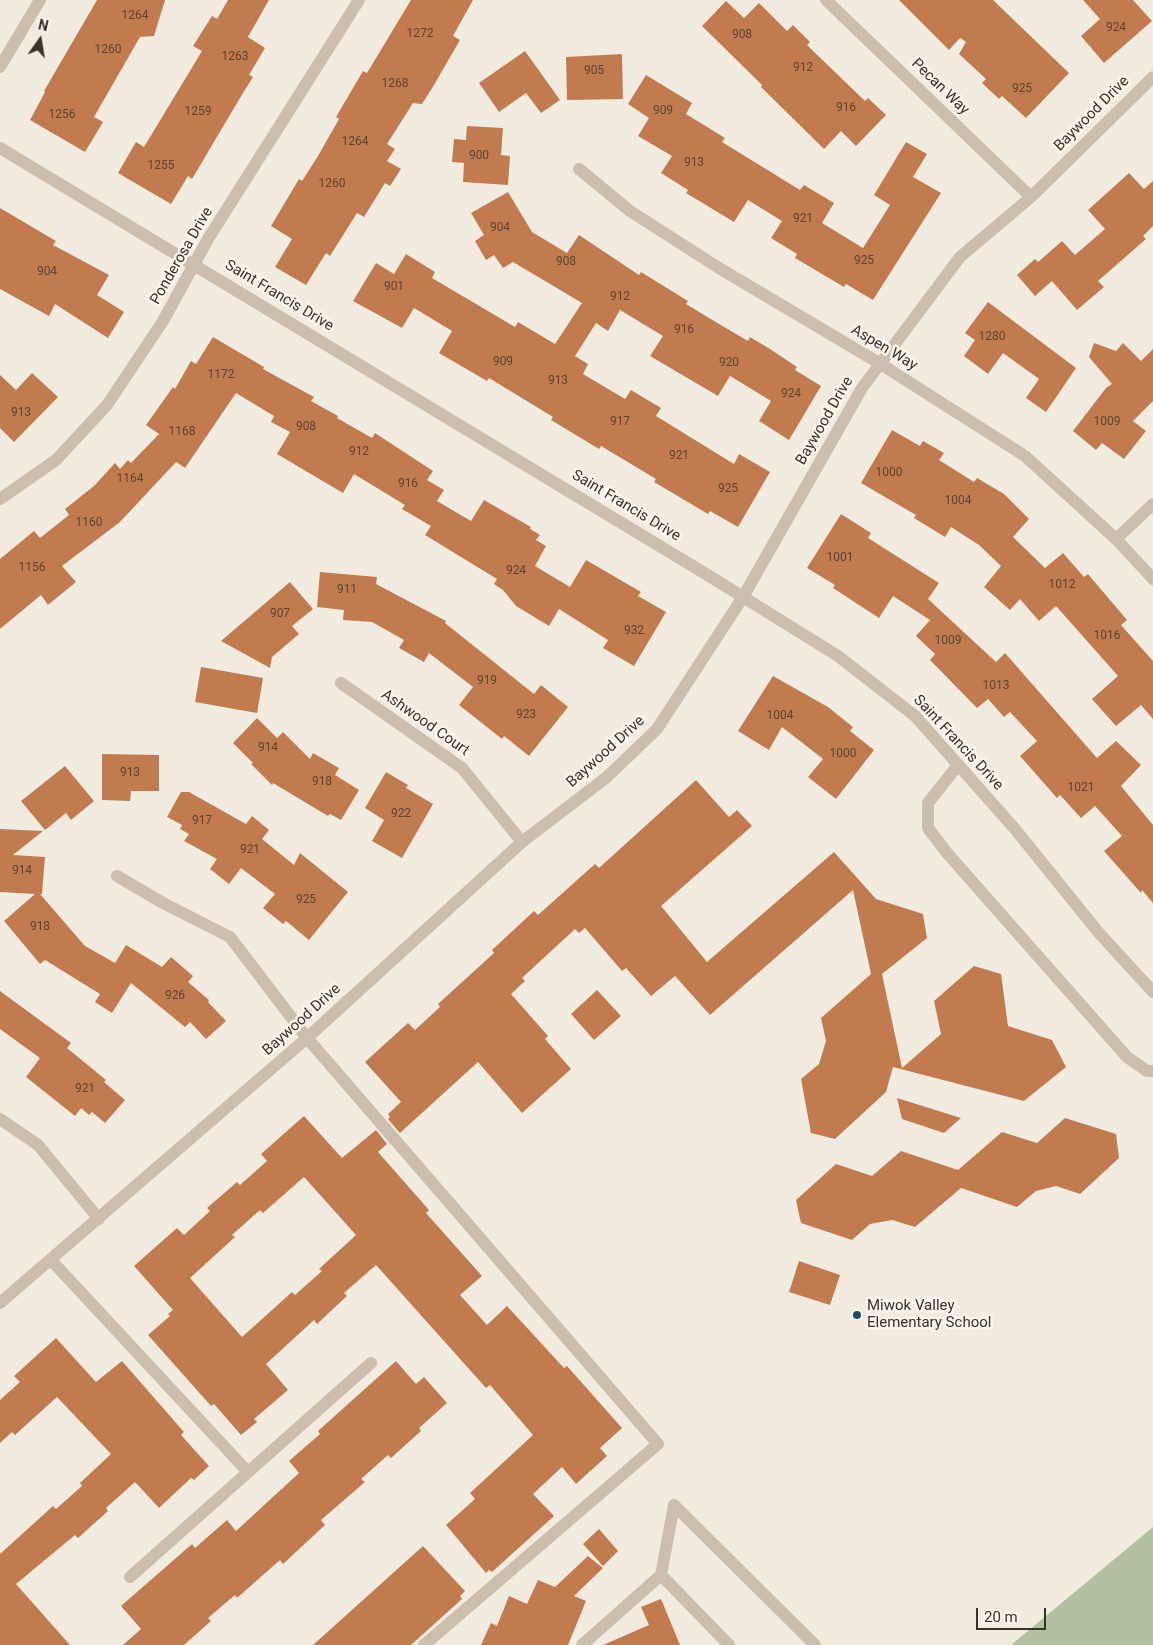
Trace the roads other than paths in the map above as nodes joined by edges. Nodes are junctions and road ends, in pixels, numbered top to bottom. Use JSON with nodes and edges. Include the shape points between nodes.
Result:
{"nodes":[{"id":1,"x":40,"y":0,"type":"edge"},
{"id":2,"x":359,"y":0,"type":"edge"},
{"id":3,"x":826,"y":0,"type":"edge"},
{"id":4,"x":0,"y":67,"type":"edge"},
{"id":5,"x":1153,"y":77,"type":"edge"},
{"id":6,"x":0,"y":148,"type":"edge"},
{"id":7,"x":579,"y":169,"type":"dead end"},
{"id":8,"x":1031,"y":197,"type":"junction"},
{"id":9,"x":195,"y":264,"type":"junction"},
{"id":10,"x":879,"y":363,"type":"junction"},
{"id":11,"x":0,"y":499,"type":"edge"},
{"id":12,"x":1153,"y":504,"type":"edge"},
{"id":13,"x":1116,"y":539,"type":"junction"},
{"id":14,"x":1153,"y":578,"type":"edge"},
{"id":15,"x":743,"y":597,"type":"junction"},
{"id":16,"x":341,"y":683,"type":"dead end"},
{"id":17,"x":958,"y":765,"type":"junction"},
{"id":18,"x":522,"y":842,"type":"junction"},
{"id":19,"x":117,"y":876,"type":"dead end"},
{"id":20,"x":1153,"y":992,"type":"edge"},
{"id":21,"x":307,"y":1038,"type":"junction"},
{"id":22,"x":1153,"y":1072,"type":"edge"},
{"id":23,"x":0,"y":1119,"type":"edge"},
{"id":24,"x":99,"y":1219,"type":"junction"},
{"id":25,"x":51,"y":1260,"type":"junction"},
{"id":26,"x":0,"y":1303,"type":"edge"},
{"id":27,"x":371,"y":1363,"type":"dead end"},
{"id":28,"x":248,"y":1472,"type":"junction"},
{"id":29,"x":661,"y":1575,"type":"junction"},
{"id":30,"x":130,"y":1577,"type":"dead end"},
{"id":31,"x":424,"y":1645,"type":"edge"},
{"id":32,"x":582,"y":1645,"type":"edge"},
{"id":33,"x":728,"y":1645,"type":"edge"},
{"id":34,"x":815,"y":1645,"type":"edge"}],
"edges":[{"from":1,"to":4,"type":"street"},
{"from":2,"to":9,"type":"street","name":"Ponderosa Drive"},
{"from":3,"to":8,"type":"street","name":"Pecan Way"},
{"from":5,"to":8,"type":"street","name":"Baywood Drive"},
{"from":6,"to":9,"type":"street","name":"Saint Francis Drive"},
{"from":7,"to":10,"type":"street","name":"Aspen Way","via":[[630,211],[718,268]]},
{"from":8,"to":10,"type":"street","name":"Baywood Drive","via":[[960,257]]},
{"from":9,"to":11,"type":"street","name":"Ponderosa Drive","via":[[163,321],[107,404],[56,460]]},
{"from":9,"to":15,"type":"street","name":"Saint Francis Drive"},
{"from":10,"to":13,"type":"street","name":"Aspen Way","via":[[1025,456]]},
{"from":10,"to":15,"type":"street","name":"Baywood Drive"},
{"from":12,"to":13,"type":"street"},
{"from":13,"to":14,"type":"street","name":"Aspen Way"},
{"from":15,"to":17,"type":"street","name":"Saint Francis Drive","via":[[838,656],[915,716]]},
{"from":15,"to":18,"type":"street","name":"Baywood Drive","via":[[657,729],[607,777]]},
{"from":16,"to":18,"type":"street","name":"Ashwood Court","via":[[462,768]]},
{"from":17,"to":20,"type":"street","name":"Saint Francis Drive","via":[[1015,828],[1099,933]]},
{"from":17,"to":22,"type":"street","via":[[928,803],[928,828],[947,854],[1127,1057],[1146,1071]]},
{"from":18,"to":21,"type":"street","name":"Baywood Drive"},
{"from":19,"to":21,"type":"street","via":[[230,937]]},
{"from":21,"to":24,"type":"street","name":"Baywood Drive"},
{"from":21,"to":31,"type":"street","via":[[658,1444]]},
{"from":23,"to":24,"type":"street","via":[[38,1145]]},
{"from":24,"to":25,"type":"street","name":"Baywood Drive"},
{"from":25,"to":26,"type":"street","name":"Baywood Drive"},
{"from":25,"to":28,"type":"street"},
{"from":27,"to":28,"type":"street"},
{"from":28,"to":30,"type":"street"},
{"from":29,"to":32,"type":"street"},
{"from":29,"to":33,"type":"street"},
{"from":29,"to":34,"type":"street","via":[[674,1505]]}]}
